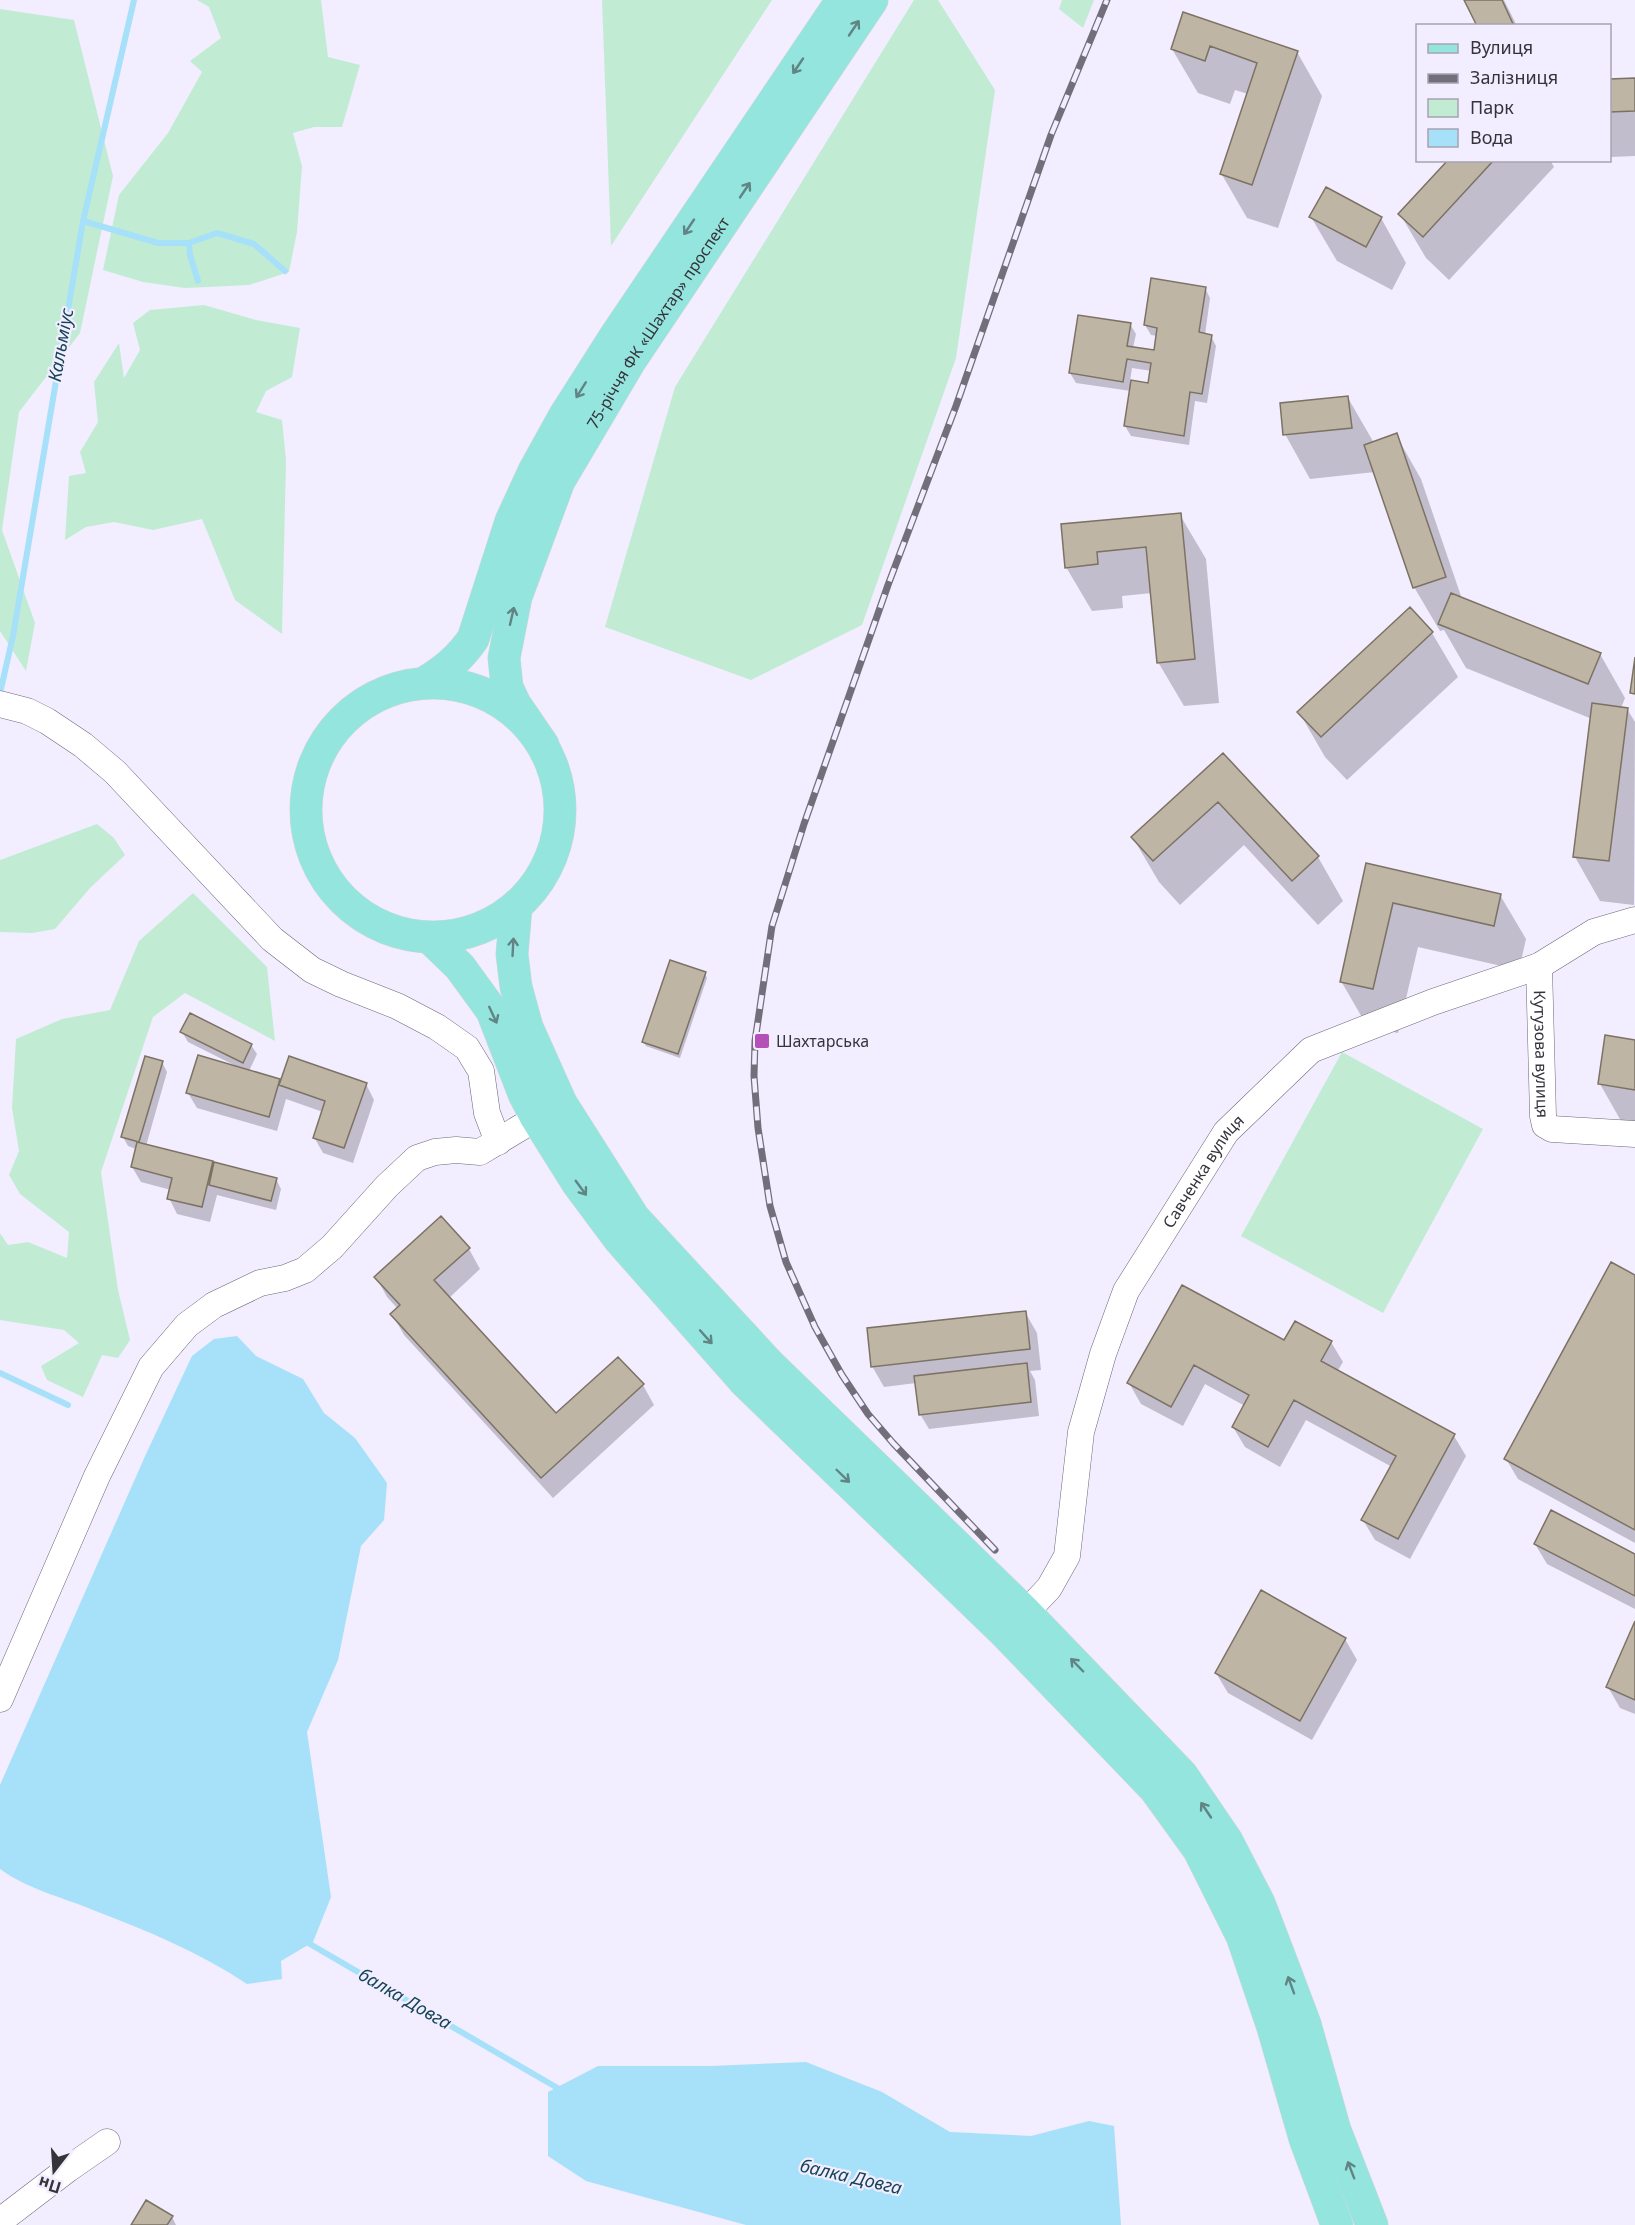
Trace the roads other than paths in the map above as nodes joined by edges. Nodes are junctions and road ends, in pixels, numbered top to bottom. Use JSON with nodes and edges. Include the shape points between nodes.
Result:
{"nodes":[{"id":1,"x":842,"y":0,"type":"edge"},
{"id":2,"x":872,"y":0,"type":"edge"},
{"id":3,"x":424,"y":683,"type":"junction"},
{"id":4,"x":0,"y":704,"type":"edge"},
{"id":5,"x":543,"y":745,"type":"junction"},
{"id":6,"x":516,"y":908,"type":"junction"},
{"id":7,"x":1635,"y":920,"type":"edge"},
{"id":8,"x":430,"y":938,"type":"junction"},
{"id":9,"x":1539,"y":966,"type":"junction"},
{"id":10,"x":548,"y":1110,"type":"junction"},
{"id":11,"x":1635,"y":1134,"type":"edge"},
{"id":12,"x":498,"y":1142,"type":"junction"},
{"id":13,"x":1016,"y":1623,"type":"junction"},
{"id":14,"x":0,"y":1699,"type":"edge"},
{"id":15,"x":107,"y":2142,"type":"dead end"},
{"id":16,"x":0,"y":2221,"type":"edge"},
{"id":17,"x":1337,"y":2225,"type":"edge"},
{"id":18,"x":1372,"y":2225,"type":"edge"}],
"edges":[{"from":1,"to":3,"type":"main road","name":"75-річчя ФК «Шахтар» проспект","one_way":true,"via":[[565,415],[511,521],[473,639],[462,655]]},
{"from":5,"to":2,"type":"main road","name":"75-річчя ФК «Шахтар» проспект","one_way":true,"via":[[514,704],[507,687],[504,658],[516,597],[564,472],[630,361]]},
{"from":3,"to":5,"type":"main road","via":[[470,688],[492,697],[520,718]]},
{"from":3,"to":8,"type":"main road","via":[[389,690],[358,707],[332,731],[314,762],[306,796],[307,831],[317,865],[336,894],[363,917],[384,927]]},
{"from":4,"to":12,"type":"street","via":[[47,720],[115,772],[291,955],[312,970],[437,1027],[467,1048],[481,1071],[487,1113]]},
{"from":5,"to":6,"type":"main road","via":[[557,778],[561,814],[555,849],[540,881]]},
{"from":6,"to":8,"type":"main road","via":[[476,931]]},
{"from":10,"to":6,"type":"main road","one_way":true,"via":[[516,987],[512,954]]},
{"from":7,"to":9,"type":"street","name":"Савченка вулиця","via":[[1594,932]]},
{"from":8,"to":10,"type":"main road","one_way":true,"via":[[460,967],[492,1011],[524,1094]]},
{"from":9,"to":11,"type":"street","name":"Кутузова вулиця","via":[[1545,1125],[1552,1129]]},
{"from":9,"to":13,"type":"street","name":"Савченка вулиця","via":[[1432,1002],[1311,1050],[1226,1132],[1126,1291],[1103,1354],[1082,1432],[1068,1556],[1049,1588]]},
{"from":10,"to":12,"type":"street"},
{"from":10,"to":13,"type":"main road","via":[[578,1184],[619,1239],[746,1383]]},
{"from":12,"to":14,"type":"street","via":[[480,1152],[456,1150],[417,1158],[305,1270],[260,1283],[214,1305],[187,1325],[151,1367],[97,1476]]},
{"from":13,"to":17,"type":"main road","via":[[1155,1789],[1199,1850],[1242,1936],[1305,2139]]},
{"from":18,"to":13,"type":"main road","one_way":true,"via":[[1335,2130],[1305,2024],[1285,1971],[1259,1903],[1227,1841],[1182,1775]]},
{"from":15,"to":16,"type":"street"}]}
